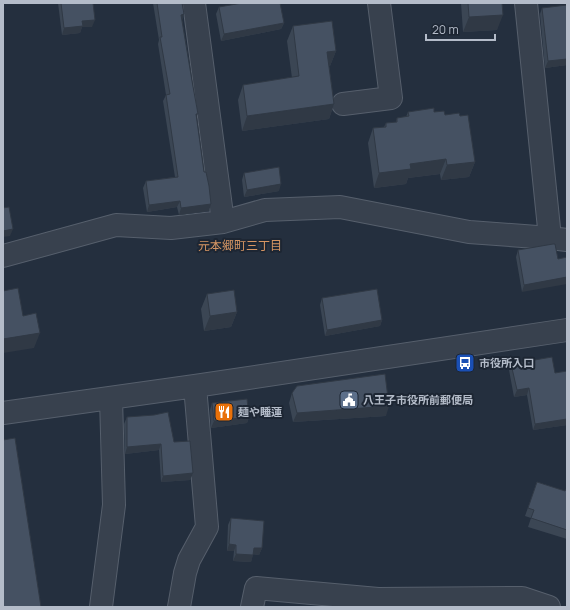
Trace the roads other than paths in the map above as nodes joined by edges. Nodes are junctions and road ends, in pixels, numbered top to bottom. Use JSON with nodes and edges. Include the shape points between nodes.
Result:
{"nodes":[{"id":1,"x":194,"y":3,"type":"edge"},
{"id":2,"x":379,"y":3,"type":"edge"},
{"id":3,"x":526,"y":3,"type":"edge"},
{"id":4,"x":343,"y":104,"type":"dead end"},
{"id":5,"x":223,"y":222,"type":"junction"},
{"id":6,"x":558,"y":239,"type":"edge"},
{"id":7,"x":3,"y":256,"type":"edge"},
{"id":8,"x":567,"y":330,"type":"edge"},
{"id":9,"x":195,"y":386,"type":"junction"},
{"id":10,"x":111,"y":398,"type":"junction"},
{"id":11,"x":3,"y":413,"type":"edge"},
{"id":12,"x":101,"y":607,"type":"edge"},
{"id":13,"x":179,"y":607,"type":"edge"},
{"id":14,"x":252,"y":607,"type":"edge"},
{"id":15,"x":549,"y":607,"type":"edge"}],
"edges":[{"from":1,"to":5,"type":"street"},
{"from":2,"to":4,"type":"street","via":[[391,98]]},
{"from":3,"to":6,"type":"street"},
{"from":5,"to":6,"type":"street","via":[[265,210],[340,207],[470,232]]},
{"from":5,"to":7,"type":"street","via":[[170,228],[116,225]]},
{"from":8,"to":9,"type":"street"},
{"from":9,"to":10,"type":"street"},
{"from":9,"to":13,"type":"street","via":[[207,527],[189,560]]},
{"from":10,"to":11,"type":"street"},
{"from":10,"to":12,"type":"street","via":[[114,505]]},
{"from":14,"to":15,"type":"street","via":[[256,588],[378,599],[522,598]]}]}
